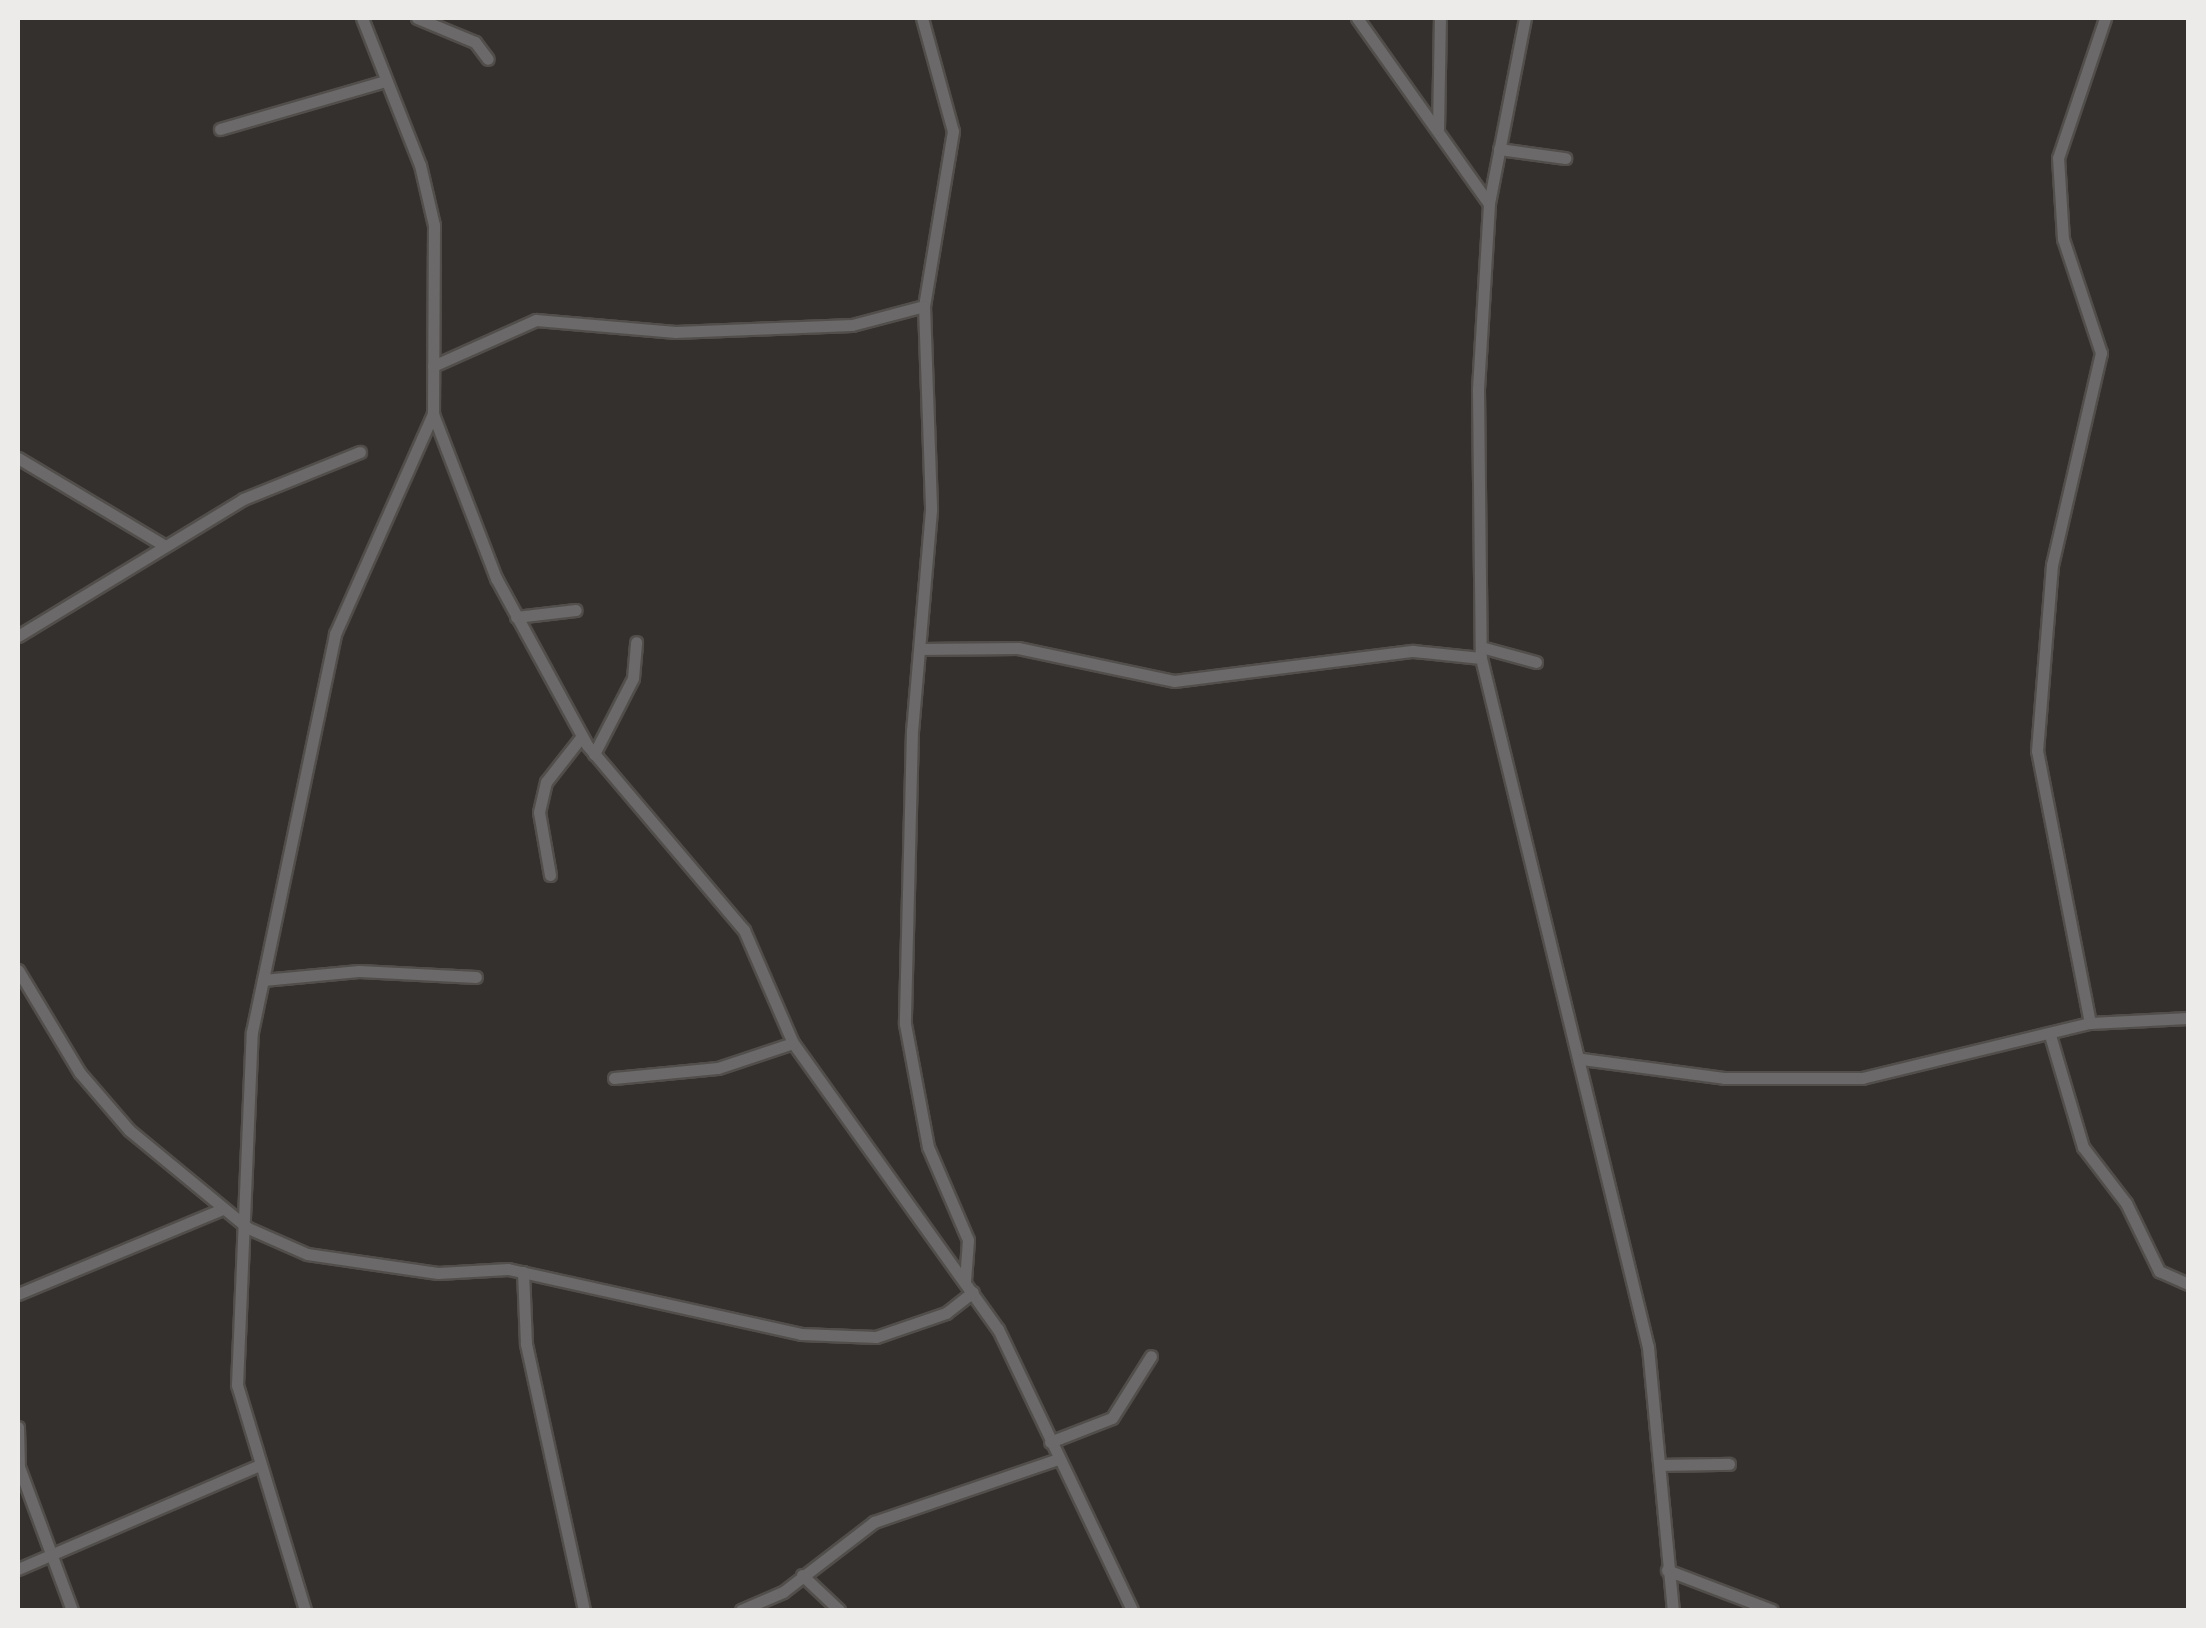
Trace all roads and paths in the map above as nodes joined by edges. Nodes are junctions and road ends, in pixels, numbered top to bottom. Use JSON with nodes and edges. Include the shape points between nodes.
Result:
{"nodes":[{"id":1,"x":362,"y":18,"type":"edge"},
{"id":2,"x":418,"y":18,"type":"edge"},
{"id":3,"x":922,"y":18,"type":"edge"},
{"id":4,"x":1357,"y":18,"type":"edge"},
{"id":5,"x":1440,"y":18,"type":"edge"},
{"id":6,"x":1525,"y":18,"type":"edge"},
{"id":7,"x":2105,"y":18,"type":"edge"},
{"id":8,"x":488,"y":59,"type":"dead end"},
{"id":9,"x":385,"y":81,"type":"junction"},
{"id":10,"x":220,"y":129,"type":"dead end"},
{"id":11,"x":1438,"y":130,"type":"junction"},
{"id":12,"x":1499,"y":149,"type":"junction"},
{"id":13,"x":1564,"y":158,"type":"dead end"},
{"id":14,"x":1489,"y":204,"type":"junction"},
{"id":15,"x":924,"y":306,"type":"junction"},
{"id":16,"x":433,"y":366,"type":"junction"},
{"id":17,"x":434,"y":414,"type":"junction"},
{"id":18,"x":360,"y":452,"type":"dead end"},
{"id":19,"x":18,"y":458,"type":"edge"},
{"id":20,"x":166,"y":546,"type":"junction"},
{"id":21,"x":576,"y":610,"type":"dead end"},
{"id":22,"x":516,"y":617,"type":"junction"},
{"id":23,"x":18,"y":636,"type":"edge"},
{"id":24,"x":636,"y":642,"type":"dead end"},
{"id":25,"x":920,"y":649,"type":"junction"},
{"id":26,"x":1481,"y":652,"type":"junction"},
{"id":27,"x":1536,"y":662,"type":"dead end"},
{"id":28,"x":582,"y":736,"type":"junction"},
{"id":29,"x":594,"y":754,"type":"junction"},
{"id":30,"x":550,"y":875,"type":"dead end"},
{"id":31,"x":18,"y":970,"type":"edge"},
{"id":32,"x":476,"y":977,"type":"dead end"},
{"id":33,"x":262,"y":980,"type":"junction"},
{"id":34,"x":2188,"y":1018,"type":"edge"},
{"id":35,"x":2090,"y":1023,"type":"junction"},
{"id":36,"x":2050,"y":1035,"type":"junction"},
{"id":37,"x":793,"y":1043,"type":"junction"},
{"id":38,"x":1582,"y":1059,"type":"junction"},
{"id":39,"x":614,"y":1078,"type":"dead end"},
{"id":40,"x":222,"y":1209,"type":"junction"},
{"id":41,"x":248,"y":1228,"type":"junction"},
{"id":42,"x":523,"y":1272,"type":"junction"},
{"id":43,"x":2188,"y":1284,"type":"edge"},
{"id":44,"x":969,"y":1287,"type":"junction"},
{"id":45,"x":18,"y":1294,"type":"edge"},
{"id":46,"x":1152,"y":1356,"type":"dead end"},
{"id":47,"x":18,"y":1427,"type":"edge"},
{"id":48,"x":1050,"y":1442,"type":"junction"},
{"id":49,"x":1058,"y":1459,"type":"junction"},
{"id":50,"x":1730,"y":1464,"type":"dead end"},
{"id":51,"x":260,"y":1465,"type":"junction"},
{"id":52,"x":1662,"y":1465,"type":"junction"},
{"id":53,"x":48,"y":1559,"type":"junction"},
{"id":54,"x":18,"y":1569,"type":"edge"},
{"id":55,"x":1666,"y":1570,"type":"junction"},
{"id":56,"x":802,"y":1575,"type":"junction"},
{"id":57,"x":72,"y":1610,"type":"edge"},
{"id":58,"x":306,"y":1610,"type":"edge"},
{"id":59,"x":584,"y":1610,"type":"edge"},
{"id":60,"x":741,"y":1610,"type":"edge"},
{"id":61,"x":839,"y":1610,"type":"edge"},
{"id":62,"x":1132,"y":1610,"type":"edge"},
{"id":63,"x":1673,"y":1610,"type":"edge"},
{"id":64,"x":1772,"y":1610,"type":"edge"}],
"edges":[{"from":1,"to":9,"type":"street"},
{"from":2,"to":8,"type":"street","via":[[475,42]]},
{"from":3,"to":15,"type":"street","via":[[953,131]]},
{"from":4,"to":11,"type":"street"},
{"from":5,"to":11,"type":"street"},
{"from":6,"to":12,"type":"street"},
{"from":7,"to":35,"type":"street","via":[[2058,158],[2062,239],[2102,353],[2052,565],[2036,751]]},
{"from":9,"to":10,"type":"street"},
{"from":9,"to":16,"type":"street","via":[[434,226]]},
{"from":11,"to":14,"type":"street"},
{"from":12,"to":13,"type":"street"},
{"from":12,"to":14,"type":"street"},
{"from":14,"to":26,"type":"street","via":[[1478,389]]},
{"from":15,"to":16,"type":"street","via":[[852,325],[675,332],[536,320]]},
{"from":15,"to":25,"type":"street","via":[[931,510]]},
{"from":16,"to":17,"type":"street"},
{"from":17,"to":22,"type":"street"},
{"from":17,"to":33,"type":"street","via":[[334,634]]},
{"from":18,"to":20,"type":"street","via":[[278,481]]},
{"from":19,"to":20,"type":"street"},
{"from":20,"to":23,"type":"street"},
{"from":21,"to":22,"type":"street"},
{"from":22,"to":28,"type":"street"},
{"from":24,"to":29,"type":"street","via":[[632,678]]},
{"from":25,"to":26,"type":"street","via":[[1018,648],[1174,681],[1413,651]]},
{"from":25,"to":44,"type":"street","via":[[906,1046],[928,1147],[968,1240]]},
{"from":26,"to":27,"type":"street"},
{"from":26,"to":38,"type":"street"},
{"from":28,"to":29,"type":"street"},
{"from":28,"to":30,"type":"street","via":[[546,782],[539,812]]},
{"from":29,"to":37,"type":"street","via":[[744,930]]},
{"from":31,"to":40,"type":"street","via":[[80,1073],[129,1130]]},
{"from":32,"to":33,"type":"street","via":[[359,971]]},
{"from":33,"to":41,"type":"street"},
{"from":34,"to":35,"type":"street"},
{"from":35,"to":36,"type":"street"},
{"from":36,"to":38,"type":"street","via":[[1843,1079],[1724,1078]]},
{"from":36,"to":43,"type":"street","via":[[2083,1147],[2126,1203],[2160,1271]]},
{"from":37,"to":39,"type":"street","via":[[718,1068]]},
{"from":37,"to":44,"type":"street"},
{"from":38,"to":52,"type":"street","via":[[1648,1347]]},
{"from":40,"to":41,"type":"street"},
{"from":40,"to":45,"type":"street"},
{"from":41,"to":42,"type":"street","via":[[338,1259]]},
{"from":41,"to":51,"type":"street","via":[[236,1289],[237,1385]]},
{"from":42,"to":44,"type":"street","via":[[801,1334],[876,1337],[946,1313]]},
{"from":42,"to":59,"type":"street","via":[[526,1344]]},
{"from":44,"to":48,"type":"street"},
{"from":46,"to":48,"type":"street","via":[[1112,1418]]},
{"from":47,"to":53,"type":"street","via":[[19,1467]]},
{"from":48,"to":49,"type":"street"},
{"from":49,"to":56,"type":"street","via":[[874,1522]]},
{"from":49,"to":62,"type":"street"},
{"from":50,"to":52,"type":"street"},
{"from":51,"to":53,"type":"street"},
{"from":51,"to":58,"type":"street"},
{"from":52,"to":55,"type":"street"},
{"from":53,"to":54,"type":"street"},
{"from":53,"to":57,"type":"street"},
{"from":55,"to":63,"type":"street"},
{"from":55,"to":64,"type":"street"},
{"from":56,"to":60,"type":"street"},
{"from":56,"to":61,"type":"street"}]}
